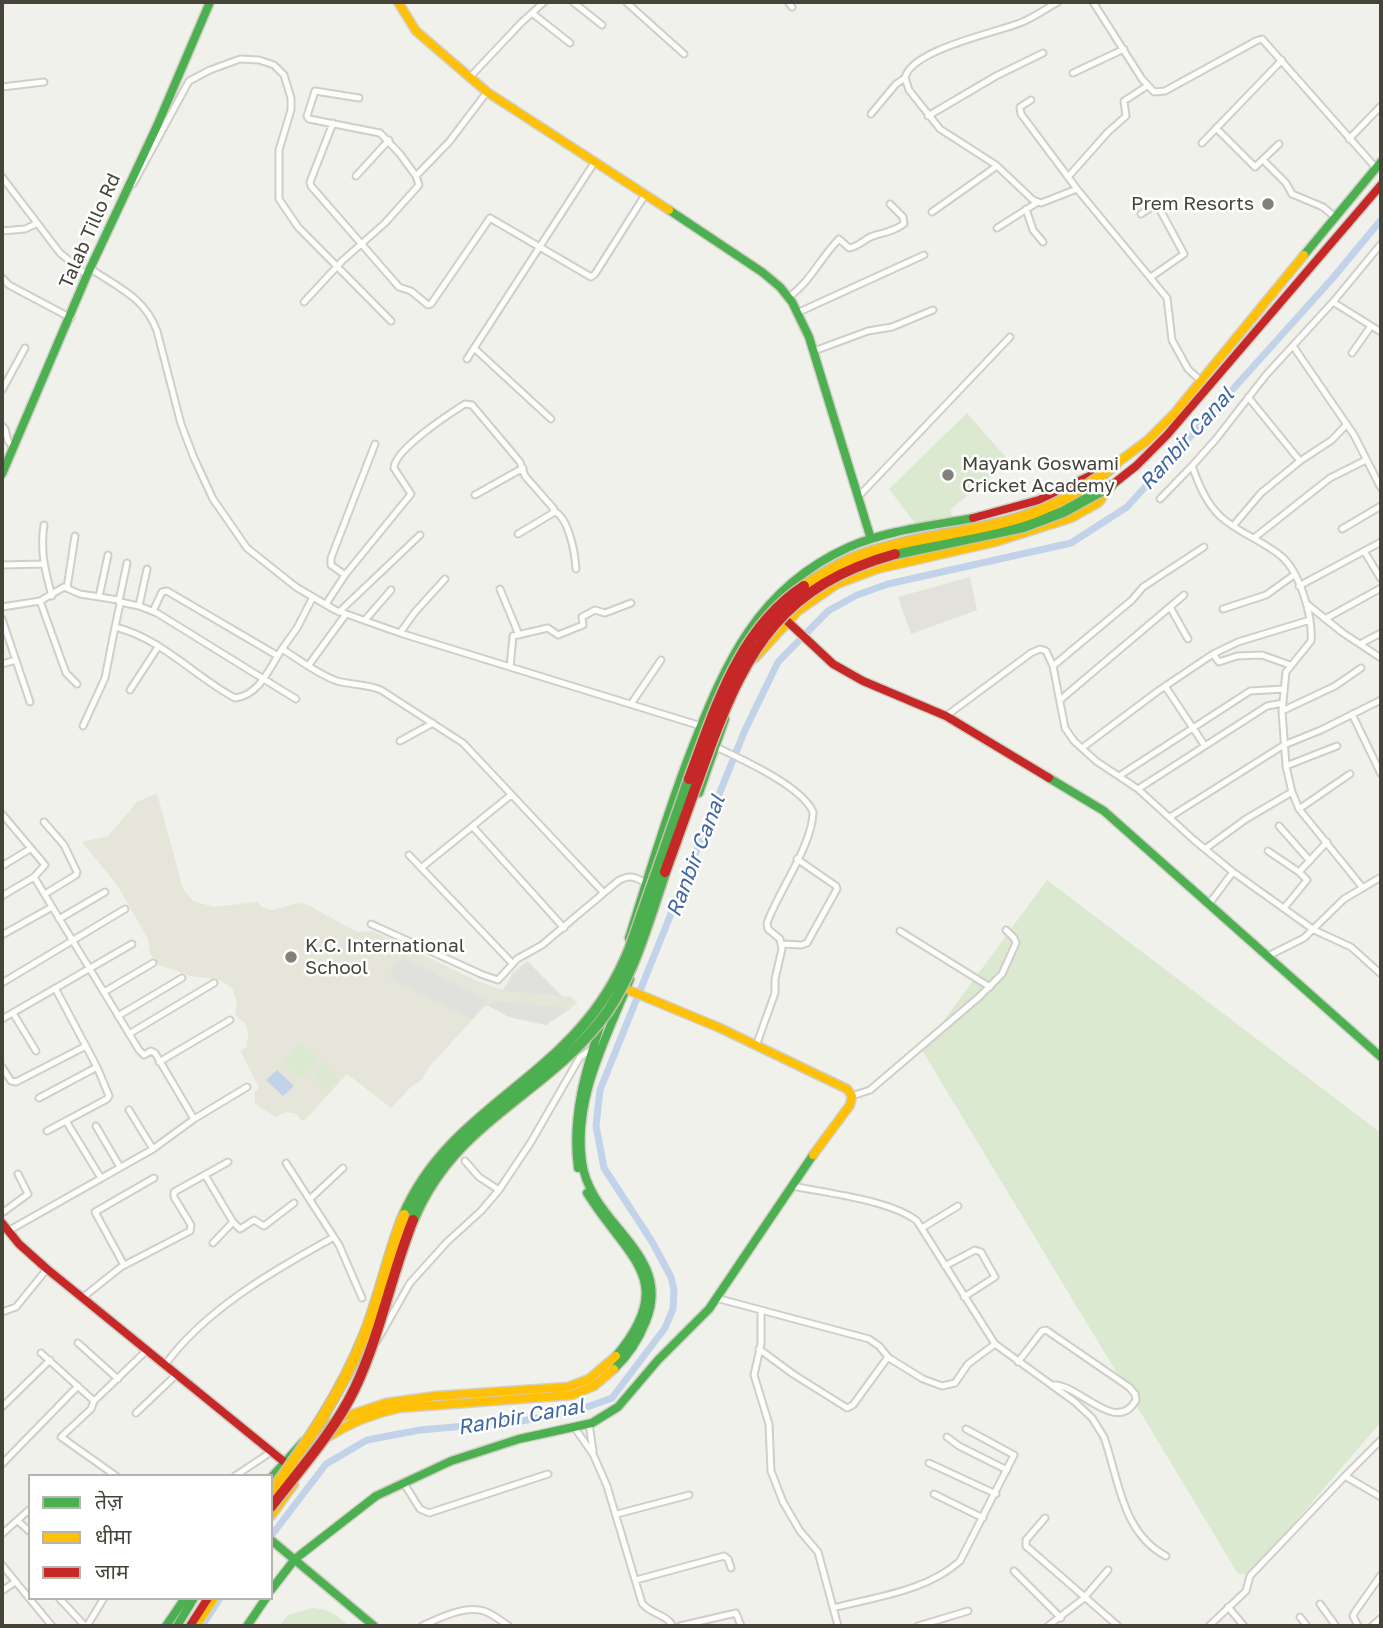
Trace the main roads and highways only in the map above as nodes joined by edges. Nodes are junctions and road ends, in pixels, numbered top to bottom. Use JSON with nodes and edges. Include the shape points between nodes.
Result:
{"nodes":[{"id":1,"x":210,"y":2,"type":"edge"},
{"id":2,"x":398,"y":2,"type":"edge"},
{"id":3,"x":1379,"y":165,"type":"edge"},
{"id":4,"x":1381,"y":185,"type":"edge"},
{"id":5,"x":1117,"y":463,"type":"junction"},
{"id":6,"x":2,"y":474,"type":"edge"},
{"id":7,"x":1112,"y":485,"type":"junction"},
{"id":8,"x":871,"y":539,"type":"junction"},
{"id":9,"x":789,"y":623,"type":"junction"},
{"id":10,"x":632,"y":991,"type":"junction"},
{"id":11,"x":1381,"y":1057,"type":"edge"},
{"id":12,"x":5,"y":1227,"type":"edge"},
{"id":13,"x":284,"y":1462,"type":"junction"},
{"id":14,"x":273,"y":1476,"type":"edge"},
{"id":15,"x":300,"y":1476,"type":"junction"},
{"id":16,"x":273,"y":1489,"type":"edge"},
{"id":17,"x":273,"y":1504,"type":"edge"},
{"id":18,"x":273,"y":1513,"type":"edge"},
{"id":19,"x":274,"y":1542,"type":"edge"},
{"id":20,"x":295,"y":1559,"type":"junction"},
{"id":21,"x":273,"y":1587,"type":"edge"},
{"id":22,"x":184,"y":1600,"type":"edge"},
{"id":23,"x":193,"y":1600,"type":"edge"},
{"id":24,"x":207,"y":1600,"type":"edge"},
{"id":25,"x":213,"y":1600,"type":"edge"},
{"id":26,"x":265,"y":1600,"type":"edge"},
{"id":27,"x":166,"y":1626,"type":"edge"},
{"id":28,"x":177,"y":1626,"type":"edge"},
{"id":29,"x":190,"y":1626,"type":"edge"},
{"id":30,"x":196,"y":1626,"type":"edge"},
{"id":31,"x":247,"y":1626,"type":"edge"},
{"id":32,"x":374,"y":1626,"type":"edge"}],
"edges":[{"from":1,"to":6,"type":"main road","name":"Talab Tillo Rd"},
{"from":2,"to":8,"type":"main road","via":[[411,27],[487,92],[783,287],[799,312],[814,351]]},
{"from":3,"to":5,"type":"main road","via":[[1159,429]]},
{"from":4,"to":7,"type":"main road","via":[[1167,435]]},
{"from":5,"to":8,"type":"main road","via":[[1037,500]]},
{"from":5,"to":16,"type":"main road","bridge":true,"via":[[1073,496],[1020,518],[881,547],[839,564],[800,588],[760,627],[730,674],[611,987],[576,1035],[461,1132],[424,1176],[396,1236],[351,1371],[320,1426]]},
{"from":7,"to":9,"type":"main road","via":[[1104,500],[1044,527],[864,572],[818,594]]},
{"from":7,"to":17,"type":"main road","bridge":true,"via":[[1077,506],[1025,526],[873,558],[815,588],[769,630],[735,682],[637,950],[611,1006],[573,1052],[467,1138],[438,1173],[402,1245],[355,1388]]},
{"from":8,"to":13,"type":"main road","via":[[837,552],[772,602],[726,664],[676,791],[593,1048],[576,1115],[578,1169],[592,1203],[642,1271],[648,1292],[644,1312],[624,1348],[592,1379],[563,1388],[373,1405],[312,1434]]},
{"from":9,"to":10,"type":"main road","via":[[743,675],[662,892]]},
{"from":9,"to":11,"type":"main road","via":[[833,664],[946,716],[1104,811]]},
{"from":10,"to":15,"type":"main road","via":[[605,1040],[582,1113],[581,1155],[594,1195],[651,1276],[652,1310],[629,1352],[609,1375],[579,1393],[368,1415],[339,1428],[324,1441]]},
{"from":10,"to":20,"type":"main road","via":[[847,1089],[852,1096],[850,1105],[709,1309],[624,1401],[589,1424],[519,1439],[403,1482],[376,1496]]},
{"from":12,"to":13,"type":"main road","via":[[47,1269]]},
{"from":13,"to":14,"type":"main road"},
{"from":13,"to":15,"type":"main road"},
{"from":15,"to":18,"type":"main road"},
{"from":19,"to":20,"type":"main road"},
{"from":20,"to":21,"type":"main road"},
{"from":20,"to":32,"type":"main road"},
{"from":22,"to":27,"type":"main road"},
{"from":23,"to":28,"type":"main road"},
{"from":24,"to":29,"type":"main road"},
{"from":25,"to":30,"type":"main road"},
{"from":26,"to":31,"type":"main road"}]}
